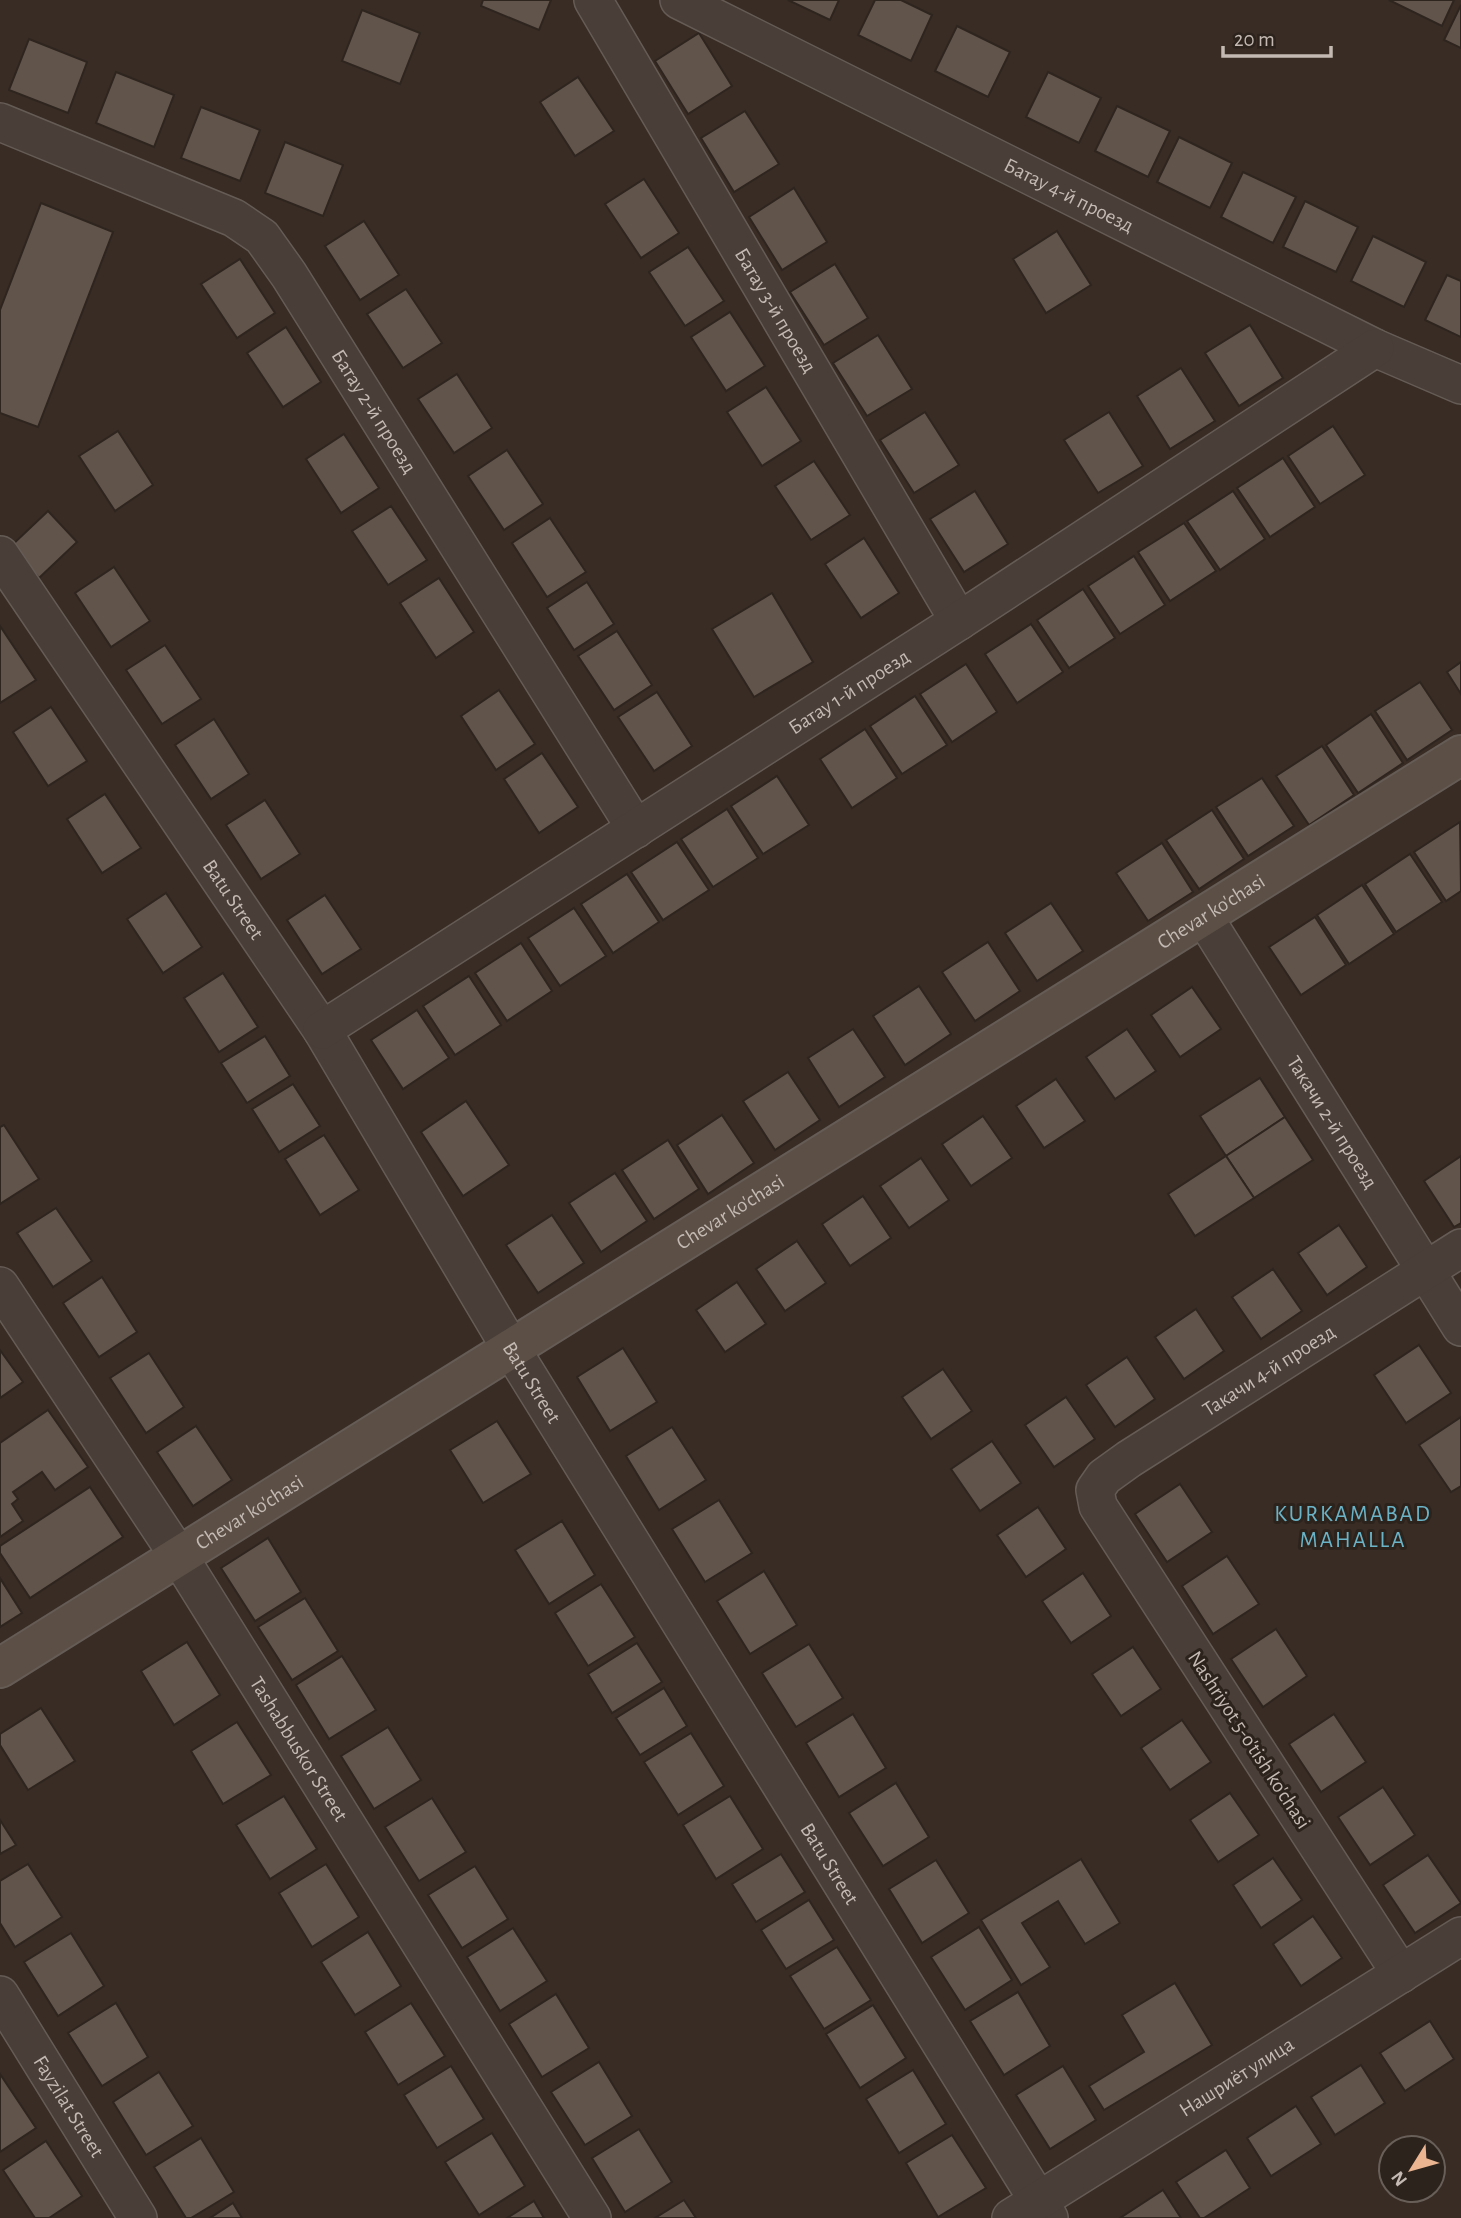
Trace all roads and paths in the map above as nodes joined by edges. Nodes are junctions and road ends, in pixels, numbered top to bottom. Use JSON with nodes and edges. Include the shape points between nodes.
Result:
{"nodes":[{"id":1,"x":593,"y":0,"type":"edge"},
{"id":2,"x":679,"y":0,"type":"edge"},
{"id":3,"x":0,"y":122,"type":"edge"},
{"id":4,"x":1375,"y":348,"type":"junction"},
{"id":5,"x":1461,"y":386,"type":"edge"},
{"id":6,"x":0,"y":555,"type":"edge"},
{"id":7,"x":959,"y":621,"type":"junction"},
{"id":8,"x":1461,"y":755,"type":"edge"},
{"id":9,"x":636,"y":829,"type":"junction"},
{"id":10,"x":1204,"y":917,"type":"junction"},
{"id":11,"x":322,"y":1030,"type":"junction"},
{"id":12,"x":1461,"y":1248,"type":"edge"},
{"id":13,"x":1425,"y":1269,"type":"junction"},
{"id":14,"x":0,"y":1286,"type":"edge"},
{"id":15,"x":1461,"y":1327,"type":"edge"},
{"id":16,"x":510,"y":1347,"type":"junction"},
{"id":17,"x":1098,"y":1506,"type":"joint"},
{"id":18,"x":177,"y":1555,"type":"junction"},
{"id":19,"x":0,"y":1668,"type":"edge"},
{"id":20,"x":1461,"y":1936,"type":"edge"},
{"id":21,"x":1401,"y":1975,"type":"junction"},
{"id":22,"x":0,"y":1995,"type":"edge"},
{"id":23,"x":1033,"y":2212,"type":"edge"},
{"id":24,"x":138,"y":2218,"type":"edge"},
{"id":25,"x":592,"y":2218,"type":"edge"}],
"edges":[{"from":1,"to":7,"type":"street","name":"Батау 3-й проезд"},
{"from":2,"to":4,"type":"street","name":"Батау 4-й проезд"},
{"from":3,"to":9,"type":"street","name":"Батау 2-й проезд","via":[[234,218],[261,236]]},
{"from":4,"to":5,"type":"street","name":"Батау 4-й проезд"},
{"from":4,"to":7,"type":"street","name":"Батау 1-й проезд"},
{"from":6,"to":11,"type":"street","name":"Batu Street"},
{"from":7,"to":9,"type":"street","name":"Батау 1-й проезд"},
{"from":8,"to":10,"type":"street","name":"Chevar ko'chasi"},
{"from":9,"to":11,"type":"street","name":"Батау 1-й проезд"},
{"from":10,"to":13,"type":"street","name":"Такачи 2-й проезд"},
{"from":10,"to":16,"type":"street","name":"Chevar ko'chasi"},
{"from":11,"to":16,"type":"street","name":"Batu Street"},
{"from":12,"to":13,"type":"street","name":"Такачи 4-й проезд"},
{"from":13,"to":15,"type":"street","name":"Такачи 2-й проезд"},
{"from":13,"to":17,"type":"street","name":"Такачи 4-й проезд","via":[[1129,1459],[1095,1490]]},
{"from":14,"to":18,"type":"street","name":"Tashabbuskor Street"},
{"from":16,"to":18,"type":"street","name":"Chevar ko'chasi"},
{"from":16,"to":23,"type":"street","name":"Batu Street"},
{"from":17,"to":21,"type":"street","name":"Nashriyot 5-o'tish ko'chasi"},
{"from":18,"to":19,"type":"street","name":"Chevar ko'chasi"},
{"from":18,"to":25,"type":"street","name":"Tashabbuskor Street"},
{"from":20,"to":21,"type":"street","name":"Нашриёт улица"},
{"from":21,"to":23,"type":"street","name":"Нашриёт улица"},
{"from":22,"to":24,"type":"street","name":"Fayzilat Street"}]}
